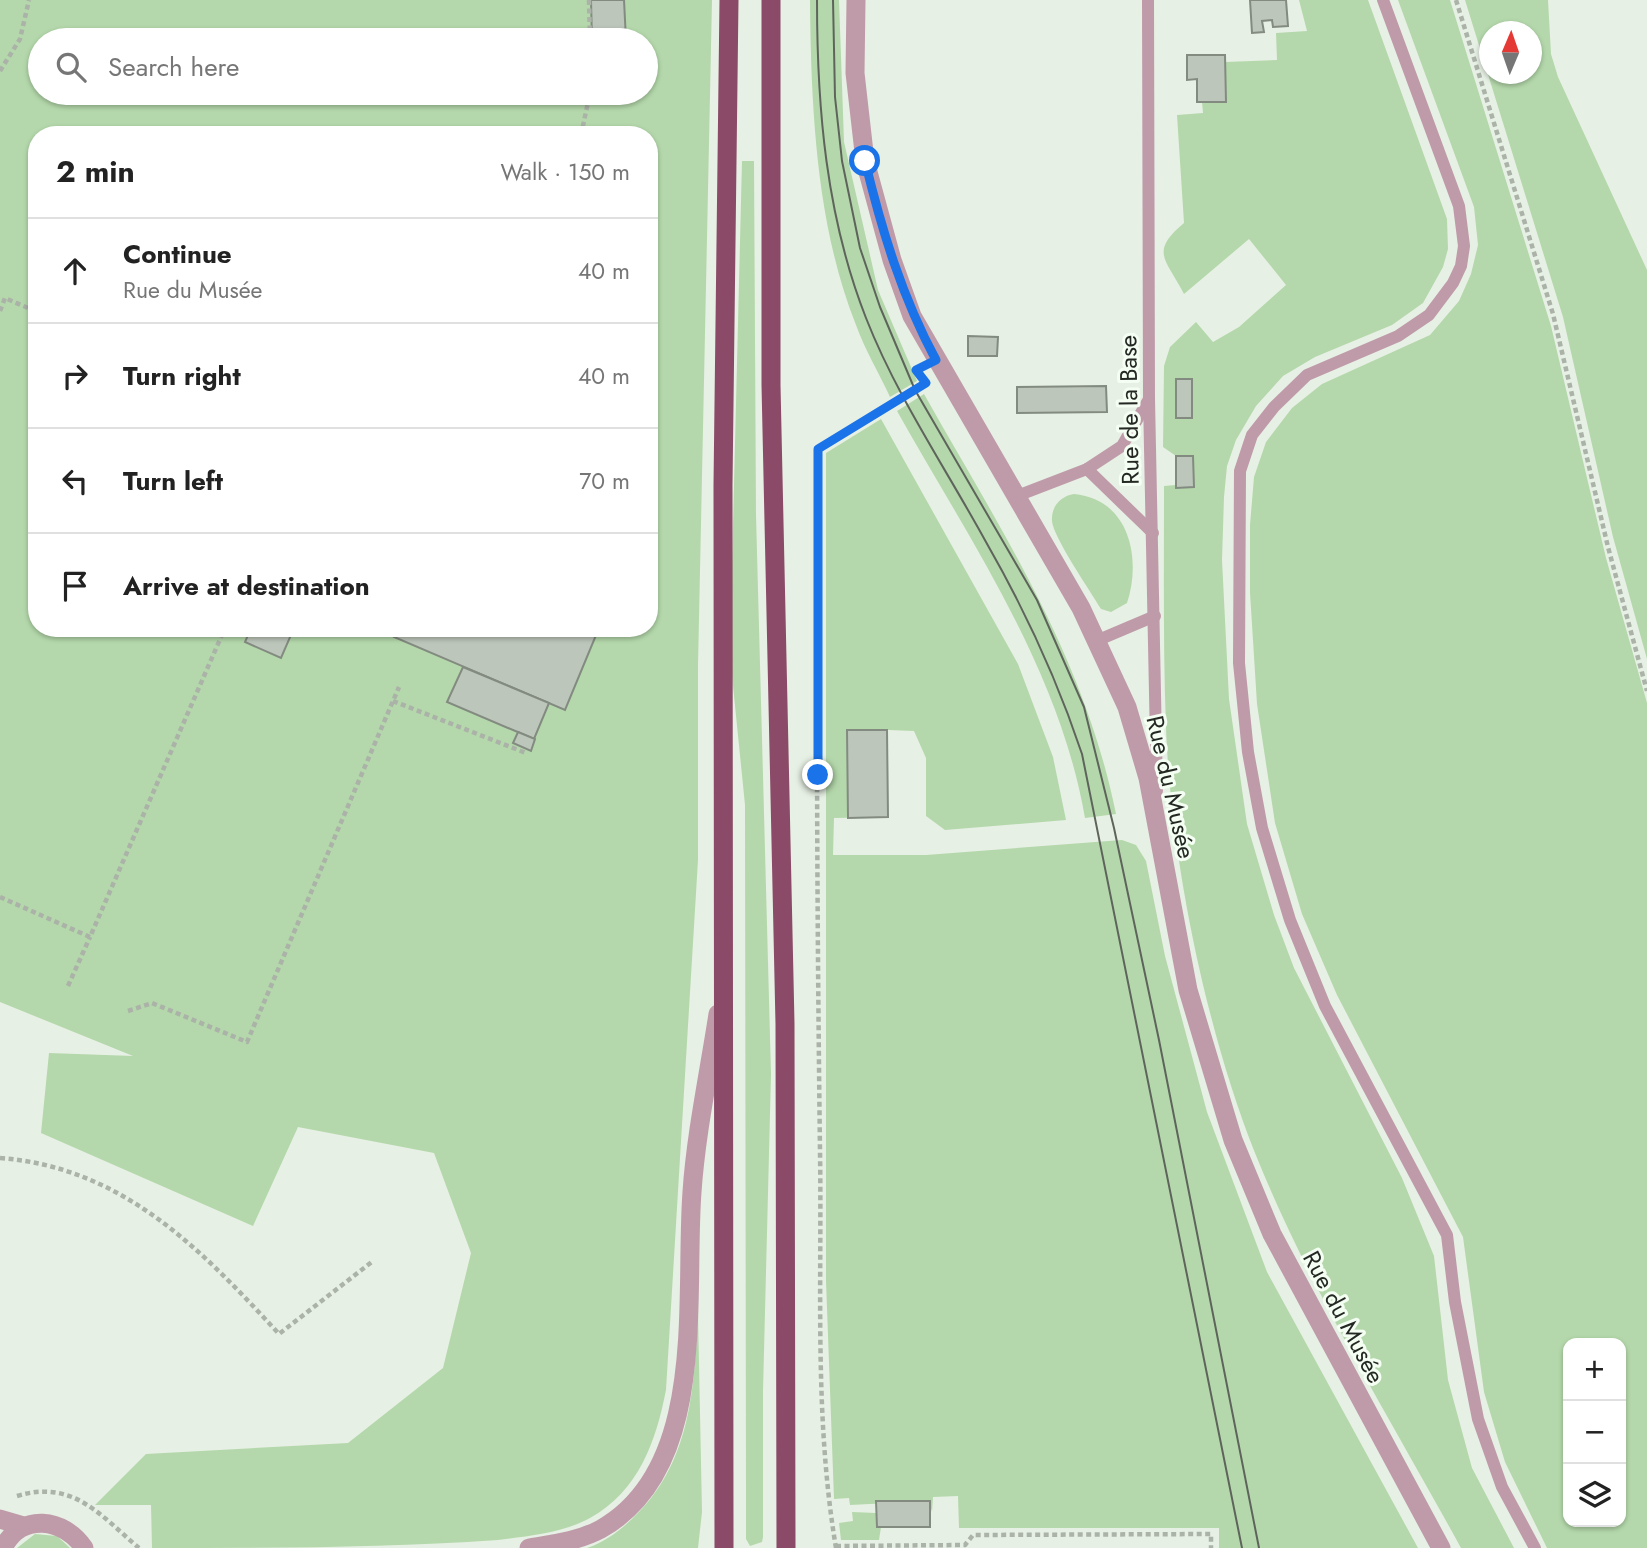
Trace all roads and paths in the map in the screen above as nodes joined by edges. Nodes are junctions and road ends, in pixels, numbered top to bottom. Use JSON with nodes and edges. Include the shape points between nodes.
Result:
{"nodes":[{"id":1,"x":29,"y":0,"type":"edge"},
{"id":2,"x":589,"y":0,"type":"edge"},
{"id":3,"x":729,"y":0,"type":"edge"},
{"id":4,"x":771,"y":0,"type":"edge"},
{"id":5,"x":856,"y":0,"type":"edge"},
{"id":6,"x":1148,"y":0,"type":"edge"},
{"id":7,"x":1384,"y":0,"type":"edge"},
{"id":8,"x":1456,"y":0,"type":"edge"},
{"id":9,"x":590,"y":28,"type":"edge"},
{"id":10,"x":0,"y":71,"type":"edge"},
{"id":11,"x":587,"y":105,"type":"edge"},
{"id":12,"x":583,"y":126,"type":"edge"},
{"id":13,"x":28,"y":308,"type":"edge"},
{"id":14,"x":0,"y":311,"type":"edge"},
{"id":15,"x":936,"y":360,"type":"junction"},
{"id":16,"x":1149,"y":399,"type":"junction"},
{"id":17,"x":1087,"y":469,"type":"junction"},
{"id":18,"x":1017,"y":496,"type":"junction"},
{"id":19,"x":1153,"y":533,"type":"junction"},
{"id":20,"x":1156,"y":616,"type":"junction"},
{"id":21,"x":221,"y":637,"type":"edge"},
{"id":22,"x":1096,"y":641,"type":"junction"},
{"id":23,"x":399,"y":687,"type":"dead end"},
{"id":24,"x":1647,"y":691,"type":"edge"},
{"id":25,"x":393,"y":701,"type":"junction"},
{"id":26,"x":526,"y":753,"type":"dead end"},
{"id":27,"x":1157,"y":819,"type":"junction"},
{"id":28,"x":0,"y":897,"type":"edge"},
{"id":29,"x":90,"y":937,"type":"junction"},
{"id":30,"x":723,"y":982,"type":"junction"},
{"id":31,"x":68,"y":986,"type":"dead end"},
{"id":32,"x":128,"y":1011,"type":"dead end"},
{"id":33,"x":0,"y":1158,"type":"edge"},
{"id":34,"x":373,"y":1261,"type":"dead end"},
{"id":35,"x":0,"y":1519,"type":"edge"},
{"id":36,"x":24,"y":1526,"type":"junction"},
{"id":37,"x":836,"y":1547,"type":"edge"},
{"id":38,"x":3,"y":1548,"type":"edge"},
{"id":39,"x":83,"y":1548,"type":"edge"},
{"id":40,"x":529,"y":1548,"type":"edge"},
{"id":41,"x":724,"y":1548,"type":"edge"},
{"id":42,"x":786,"y":1548,"type":"edge"},
{"id":43,"x":1211,"y":1548,"type":"edge"},
{"id":44,"x":1441,"y":1548,"type":"edge"},
{"id":45,"x":1535,"y":1548,"type":"edge"}],
"edges":[{"from":1,"to":10,"type":"path","via":[[20,39]]},
{"from":2,"to":9,"type":"path"},
{"from":3,"to":30,"type":"highway"},
{"from":4,"to":42,"type":"highway","via":[[772,399],[785,1024]]},
{"from":5,"to":15,"type":"street","name":"Rue du Musée","via":[[855,73],[865,161],[892,260],[912,316]]},
{"from":6,"to":16,"type":"lane","name":"Rue de la Base"},
{"from":7,"to":45,"type":"lane","via":[[1459,206],[1464,246],[1461,266],[1429,315],[1398,336],[1307,375],[1252,435],[1240,471],[1237,511],[1240,675],[1262,828],[1290,920],[1325,1006],[1447,1234],[1478,1419],[1502,1487]]},
{"from":8,"to":24,"type":"path","via":[[1553,314]]},
{"from":11,"to":12,"type":"path"},
{"from":13,"to":14,"type":"path","via":[[5,298]]},
{"from":15,"to":18,"type":"street","name":"Rue du Musée"},
{"from":15,"to":37,"type":"path","via":[[916,370],[926,383],[818,449],[823,1401],[825,1483]]},
{"from":16,"to":17,"type":"lane","via":[[1122,446]]},
{"from":16,"to":19,"type":"lane","name":"Rue de la Base"},
{"from":17,"to":18,"type":"lane"},
{"from":17,"to":19,"type":"lane"},
{"from":18,"to":22,"type":"street","name":"Rue du Musée"},
{"from":19,"to":20,"type":"lane","name":"Rue de la Base"},
{"from":20,"to":22,"type":"lane"},
{"from":20,"to":27,"type":"lane","name":"Rue de la Base"},
{"from":21,"to":29,"type":"path"},
{"from":22,"to":27,"type":"street","name":"Rue du Musée","via":[[1127,707]]},
{"from":23,"to":25,"type":"path"},
{"from":25,"to":26,"type":"path"},
{"from":25,"to":32,"type":"path","via":[[247,1042],[152,1003]]},
{"from":27,"to":44,"type":"street","name":"Rue du Musée","via":[[1188,990],[1233,1140],[1272,1234]]},
{"from":28,"to":29,"type":"path"},
{"from":29,"to":31,"type":"path"},
{"from":30,"to":40,"type":"street","via":[[692,1190],[683,1381],[676,1427],[660,1469],[622,1514],[580,1538]]},
{"from":30,"to":41,"type":"highway"},
{"from":33,"to":34,"type":"path","via":[[77,1175],[141,1204],[201,1251],[279,1334]]},
{"from":35,"to":36,"type":"street"},
{"from":36,"to":38,"type":"street"},
{"from":36,"to":39,"type":"street","via":[[52,1523],[76,1537]]},
{"from":37,"to":43,"type":"path","via":[[965,1545],[973,1535],[1211,1534]]}]}
